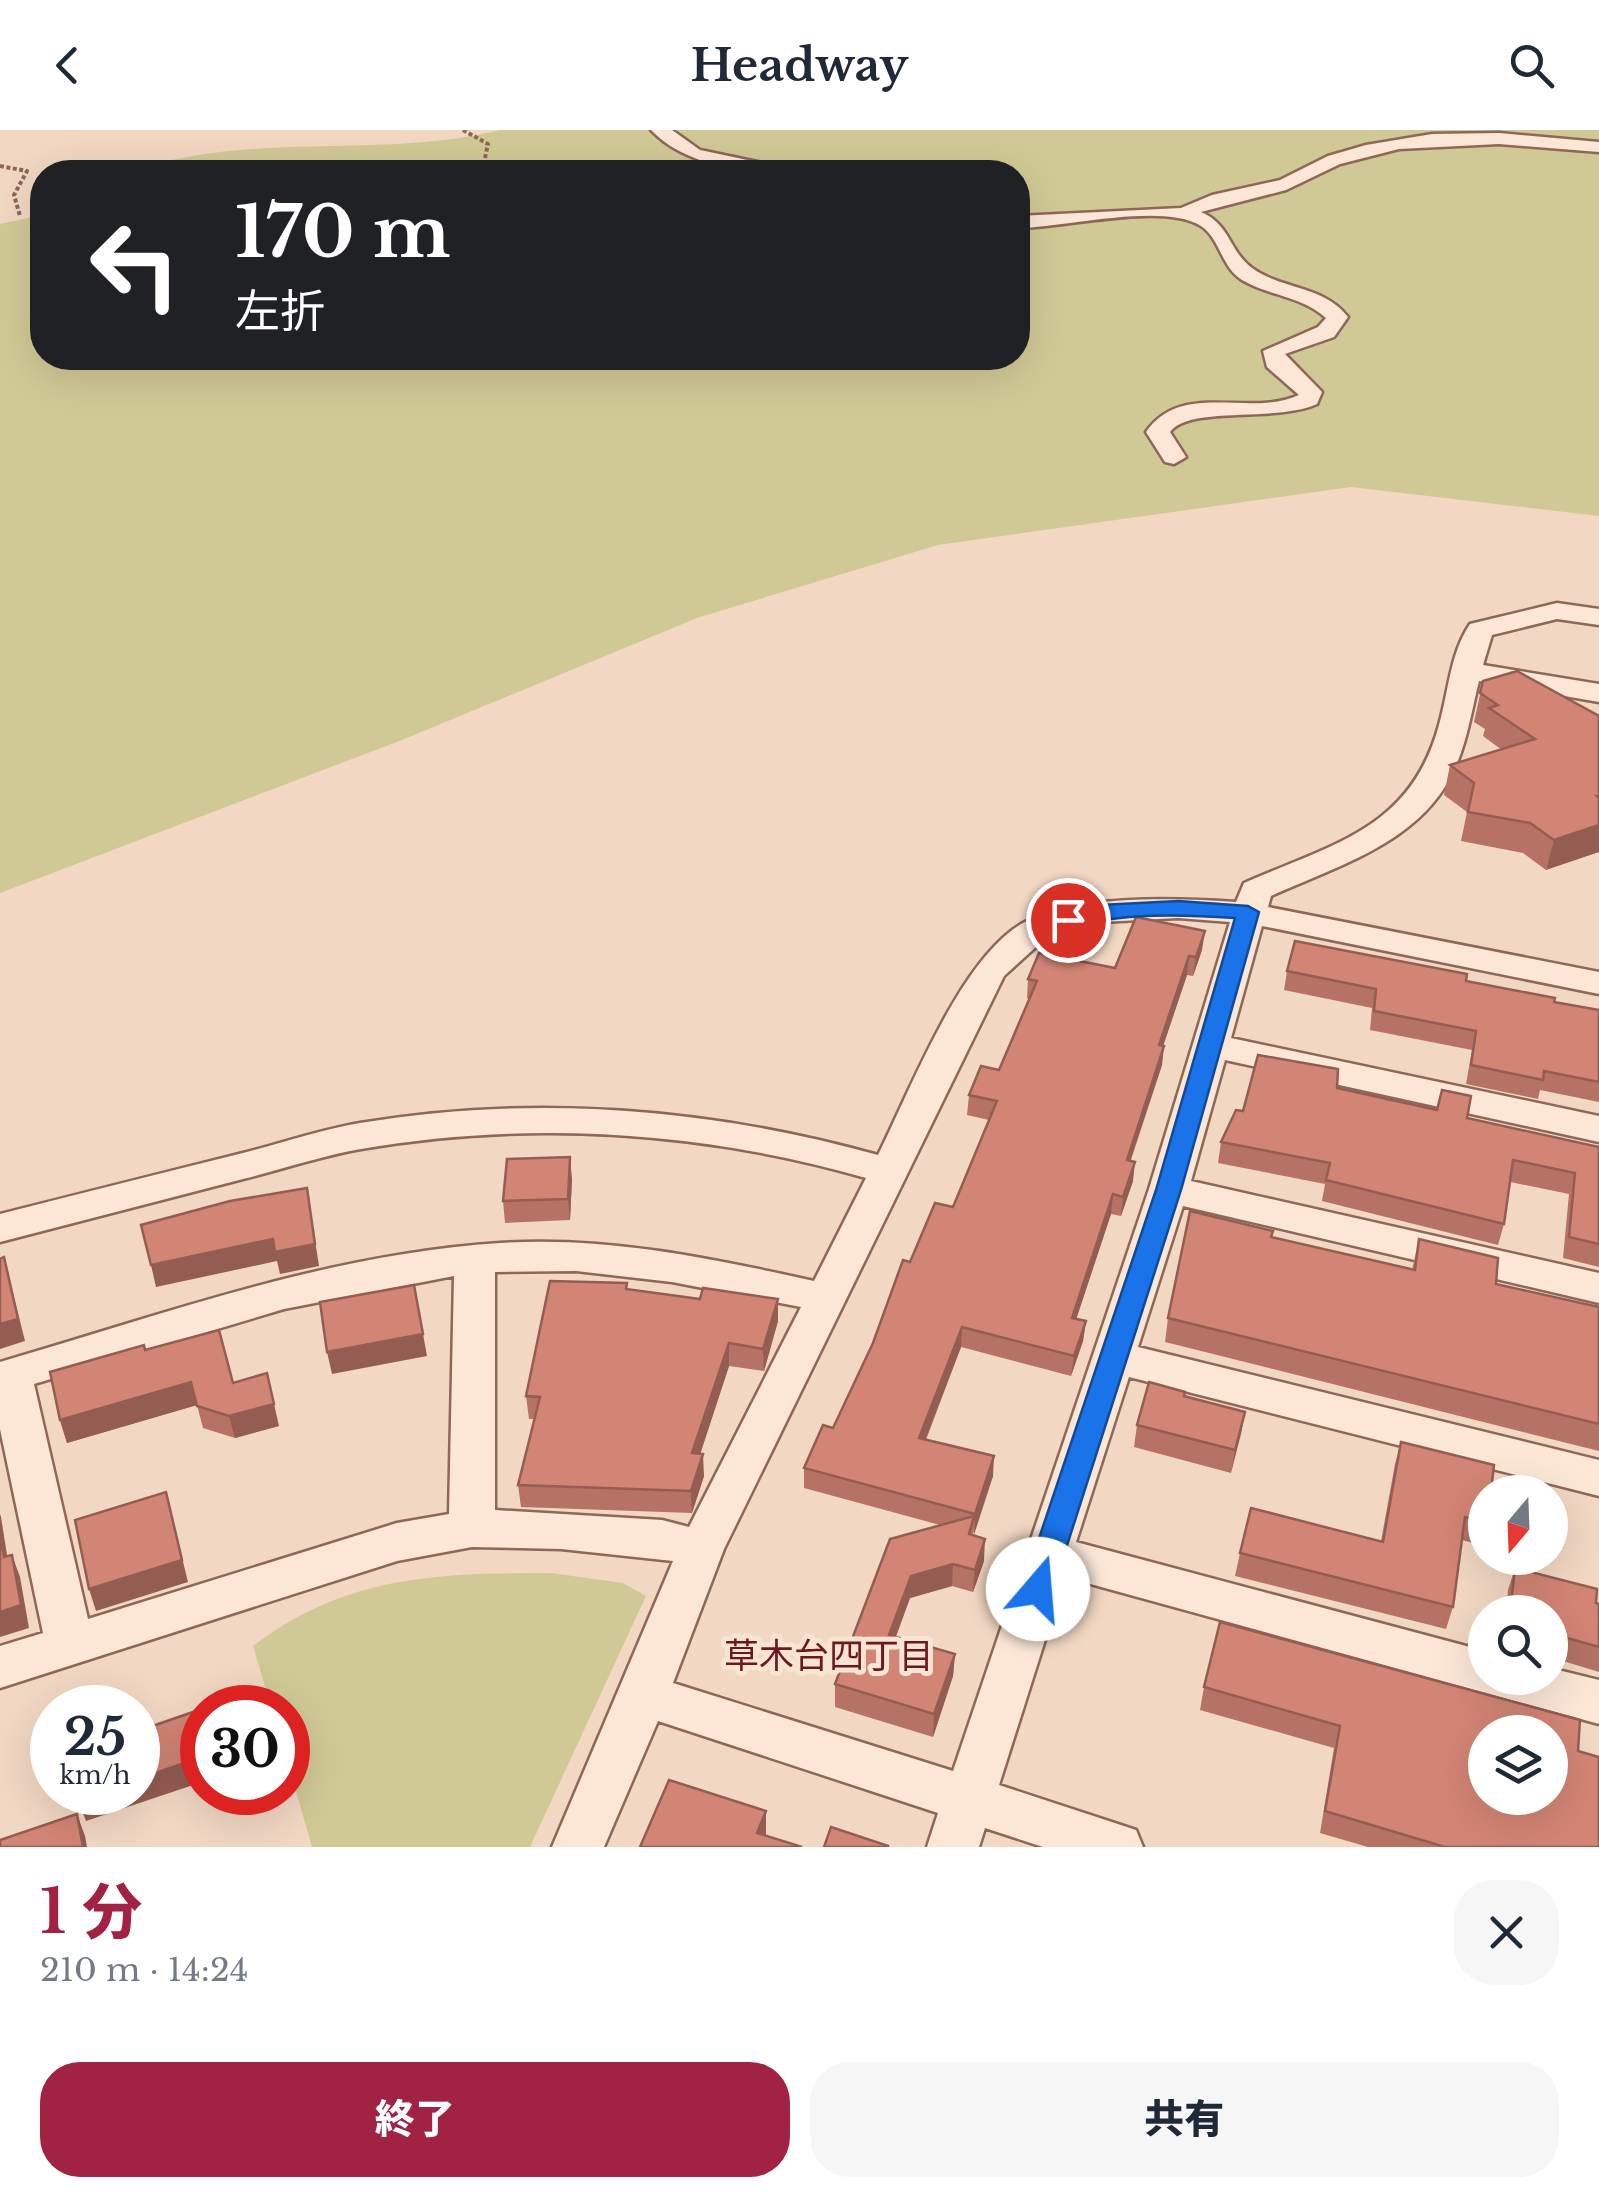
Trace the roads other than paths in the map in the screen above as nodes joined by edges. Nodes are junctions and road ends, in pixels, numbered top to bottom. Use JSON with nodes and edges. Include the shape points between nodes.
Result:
{"nodes":[{"id":1,"x":660,"y":130,"type":"edge"},
{"id":2,"x":1599,"y":147,"type":"edge"},
{"id":3,"x":698,"y":160,"type":"edge"},
{"id":4,"x":1185,"y":214,"type":"junction"},
{"id":5,"x":1030,"y":222,"type":"edge"},
{"id":6,"x":1174,"y":457,"type":"dead end"},
{"id":7,"x":1599,"y":617,"type":"edge"},
{"id":8,"x":1464,"y":670,"type":"junction"},
{"id":9,"x":1599,"y":693,"type":"edge"},
{"id":10,"x":1248,"y":912,"type":"junction"},
{"id":11,"x":1599,"y":983,"type":"edge"},
{"id":12,"x":1210,"y":1046,"type":"junction"},
{"id":13,"x":1599,"y":1129,"type":"edge"},
{"id":14,"x":888,"y":1171,"type":"junction"},
{"id":15,"x":1169,"y":1190,"type":"junction"},
{"id":16,"x":0,"y":1228,"type":"edge"},
{"id":17,"x":475,"y":1261,"type":"junction"},
{"id":18,"x":1599,"y":1288,"type":"edge"},
{"id":19,"x":830,"y":1300,"type":"junction"},
{"id":20,"x":1113,"y":1357,"type":"junction"},
{"id":21,"x":5,"y":1376,"type":"edge"},
{"id":22,"x":1599,"y":1478,"type":"edge"},
{"id":23,"x":472,"y":1528,"type":"junction"},
{"id":24,"x":701,"y":1549,"type":"junction"},
{"id":25,"x":1049,"y":1554,"type":"junction"},
{"id":26,"x":69,"y":1642,"type":"junction"},
{"id":27,"x":0,"y":1667,"type":"edge"},
{"id":28,"x":1468,"y":1667,"type":"edge"},
{"id":29,"x":644,"y":1694,"type":"junction"},
{"id":30,"x":1568,"y":1694,"type":"edge"},
{"id":31,"x":1599,"y":1702,"type":"edge"},
{"id":32,"x":968,"y":1801,"type":"junction"},
{"id":33,"x":578,"y":1847,"type":"edge"},
{"id":34,"x":953,"y":1847,"type":"edge"},
{"id":35,"x":1117,"y":1847,"type":"edge"}],
"edges":[{"from":1,"to":3,"type":"street"},
{"from":2,"to":4,"type":"street","via":[[1490,135],[1421,139],[1334,160],[1295,181],[1213,199]]},
{"from":4,"to":5,"type":"street"},
{"from":4,"to":6,"type":"street","via":[[1213,227],[1237,269],[1321,302],[1337,318],[1326,332],[1274,351],[1275,362],[1311,392],[1309,399],[1288,409],[1172,414],[1158,432]]},
{"from":7,"to":8,"type":"street","via":[[1558,611],[1480,630]]},
{"from":8,"to":9,"type":"street"},
{"from":8,"to":10,"type":"street","via":[[1435,781],[1388,826],[1256,890]]},
{"from":10,"to":11,"type":"street"},
{"from":10,"to":12,"type":"street"},
{"from":10,"to":14,"type":"street","via":[[1100,912],[1036,929],[989,971]]},
{"from":12,"to":13,"type":"street"},
{"from":12,"to":15,"type":"street"},
{"from":14,"to":16,"type":"street","via":[[707,1134],[595,1122],[479,1122],[361,1136]]},
{"from":14,"to":19,"type":"street"},
{"from":15,"to":18,"type":"street"},
{"from":15,"to":20,"type":"street"},
{"from":17,"to":19,"type":"street","via":[[574,1257],[720,1273]]},
{"from":17,"to":21,"type":"street","via":[[400,1270],[235,1307]]},
{"from":17,"to":23,"type":"street"},
{"from":19,"to":24,"type":"street"},
{"from":20,"to":22,"type":"street"},
{"from":20,"to":25,"type":"street"},
{"from":21,"to":26,"type":"street"},
{"from":23,"to":24,"type":"street","via":[[561,1530]]},
{"from":23,"to":26,"type":"street","via":[[397,1542]]},
{"from":24,"to":29,"type":"street"},
{"from":25,"to":28,"type":"street"},
{"from":25,"to":32,"type":"street"},
{"from":26,"to":27,"type":"street"},
{"from":29,"to":32,"type":"street"},
{"from":29,"to":33,"type":"street"},
{"from":30,"to":31,"type":"street"},
{"from":32,"to":34,"type":"street"},
{"from":32,"to":35,"type":"street"}]}
